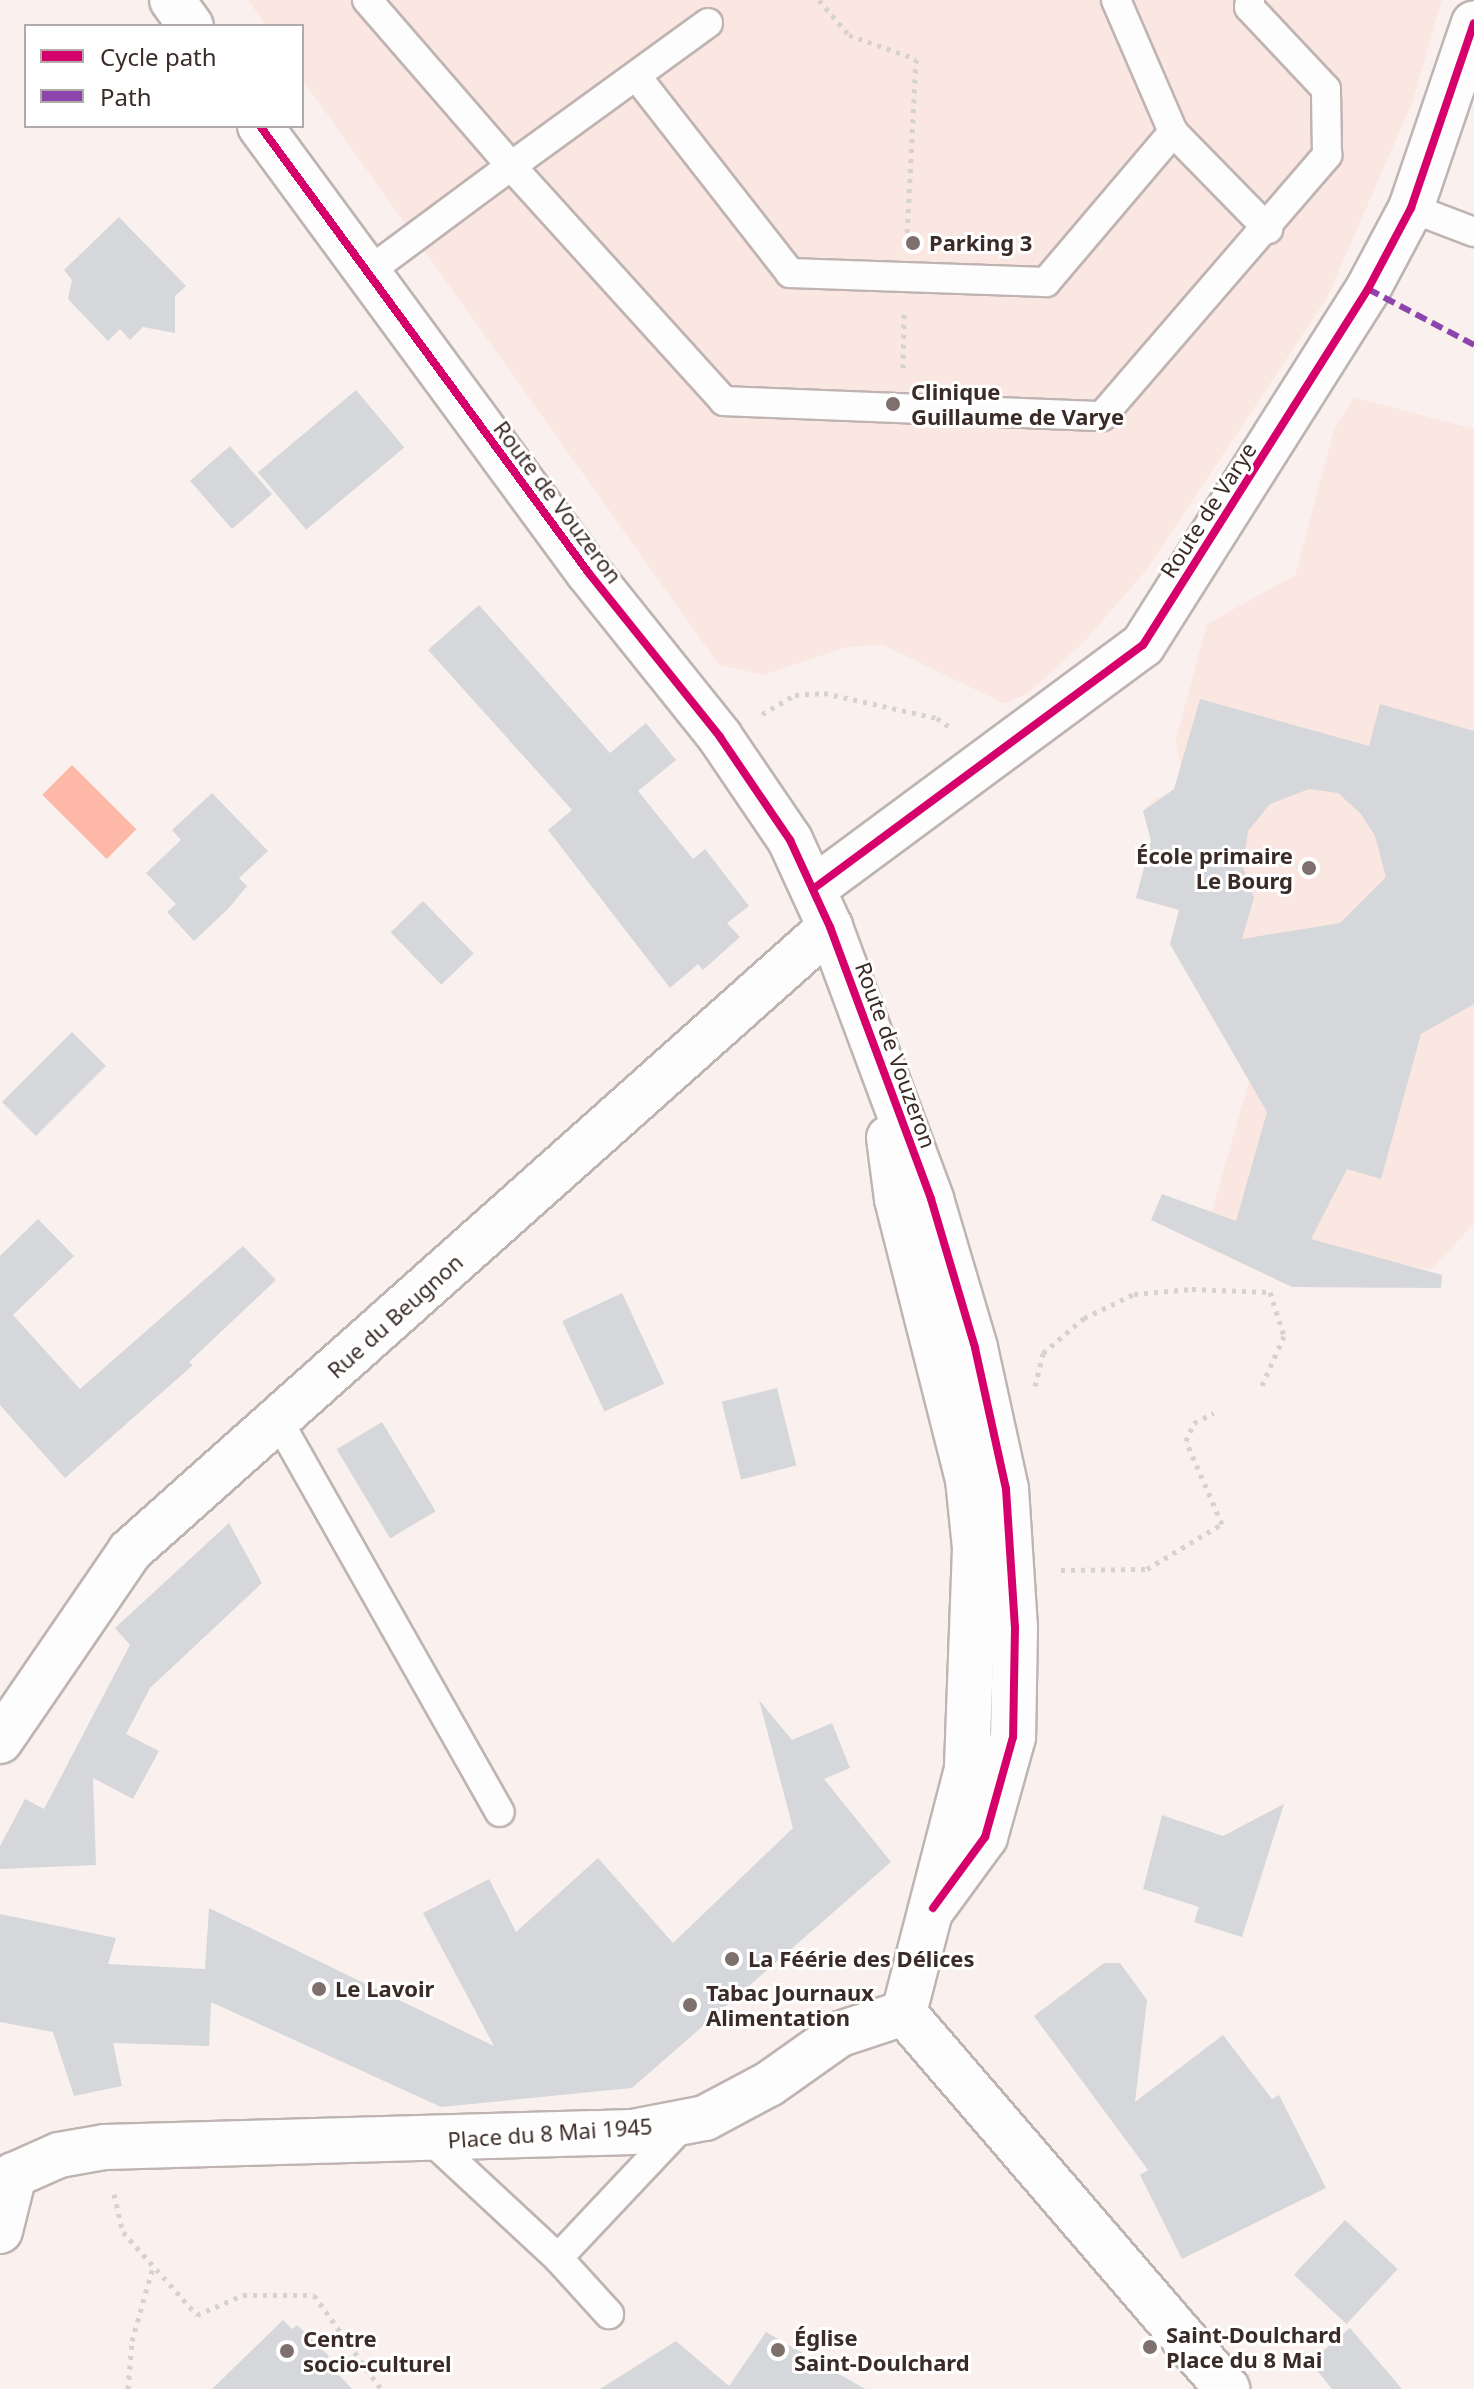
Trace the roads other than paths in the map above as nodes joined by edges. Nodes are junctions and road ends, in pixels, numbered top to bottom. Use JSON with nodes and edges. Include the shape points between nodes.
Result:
{"nodes":[{"id":1,"x":172,"y":0,"type":"edge"},
{"id":2,"x":367,"y":0,"type":"edge"},
{"id":3,"x":1116,"y":0,"type":"edge"},
{"id":4,"x":1250,"y":0,"type":"edge"},
{"id":5,"x":708,"y":23,"type":"dead end"},
{"id":6,"x":1474,"y":23,"type":"edge"},
{"id":7,"x":190,"y":24,"type":"edge"},
{"id":8,"x":637,"y":77,"type":"junction"},
{"id":9,"x":261,"y":128,"type":"edge"},
{"id":10,"x":1173,"y":132,"type":"junction"},
{"id":11,"x":511,"y":166,"type":"junction"},
{"id":12,"x":1411,"y":208,"type":"junction"},
{"id":13,"x":1268,"y":229,"type":"junction"},
{"id":14,"x":1474,"y":232,"type":"edge"},
{"id":15,"x":364,"y":275,"type":"junction"},
{"id":16,"x":821,"y":908,"type":"junction"},
{"id":17,"x":279,"y":1422,"type":"junction"},
{"id":18,"x":0,"y":1741,"type":"edge"},
{"id":19,"x":500,"y":1812,"type":"dead end"},
{"id":20,"x":904,"y":2013,"type":"junction"},
{"id":21,"x":686,"y":2122,"type":"junction"},
{"id":22,"x":432,"y":2141,"type":"junction"},
{"id":23,"x":7,"y":2168,"type":"edge"},
{"id":24,"x":0,"y":2231,"type":"edge"},
{"id":25,"x":558,"y":2258,"type":"junction"},
{"id":26,"x":609,"y":2314,"type":"dead end"},
{"id":27,"x":1227,"y":2389,"type":"edge"}],
"edges":[{"from":1,"to":7,"type":"street"},
{"from":2,"to":11,"type":"lane"},
{"from":3,"to":10,"type":"lane"},
{"from":4,"to":13,"type":"lane","via":[[1249,7],[1326,89],[1327,155]]},
{"from":5,"to":8,"type":"lane"},
{"from":6,"to":12,"type":"street","name":"Route de Varye"},
{"from":8,"to":10,"type":"lane","via":[[790,273],[1046,282]]},
{"from":8,"to":11,"type":"lane"},
{"from":9,"to":15,"type":"street","name":"Route de Vouzeron"},
{"from":10,"to":13,"type":"lane"},
{"from":11,"to":13,"type":"lane","via":[[724,401],[1102,416]]},
{"from":11,"to":15,"type":"lane"},
{"from":12,"to":14,"type":"lane"},
{"from":12,"to":16,"type":"street","name":"Route de Varye","via":[[1368,289],[1143,645]]},
{"from":15,"to":16,"type":"street","name":"Route de Vouzeron","via":[[720,737],[790,840]]},
{"from":16,"to":17,"type":"street","name":"Rue du Beugnon","via":[[738,1003]]},
{"from":16,"to":20,"type":"street","name":"Route de Vouzeron","via":[[931,1199],[975,1348],[993,1544],[967,1769]]},
{"from":17,"to":18,"type":"street","name":"Rue du Beugnon","via":[[130,1551]]},
{"from":17,"to":19,"type":"lane"},
{"from":20,"to":21,"type":"street","name":"Place du 8 Mai 1945","via":[[840,2034],[769,2084]]},
{"from":20,"to":27,"type":"street"},
{"from":21,"to":22,"type":"street","name":"Place du 8 Mai 1945","via":[[632,2132]]},
{"from":21,"to":25,"type":"lane"},
{"from":22,"to":23,"type":"street","name":"Place du 8 Mai 1945","via":[[105,2147]]},
{"from":22,"to":25,"type":"lane"},
{"from":23,"to":24,"type":"street"},
{"from":25,"to":26,"type":"lane"}]}
